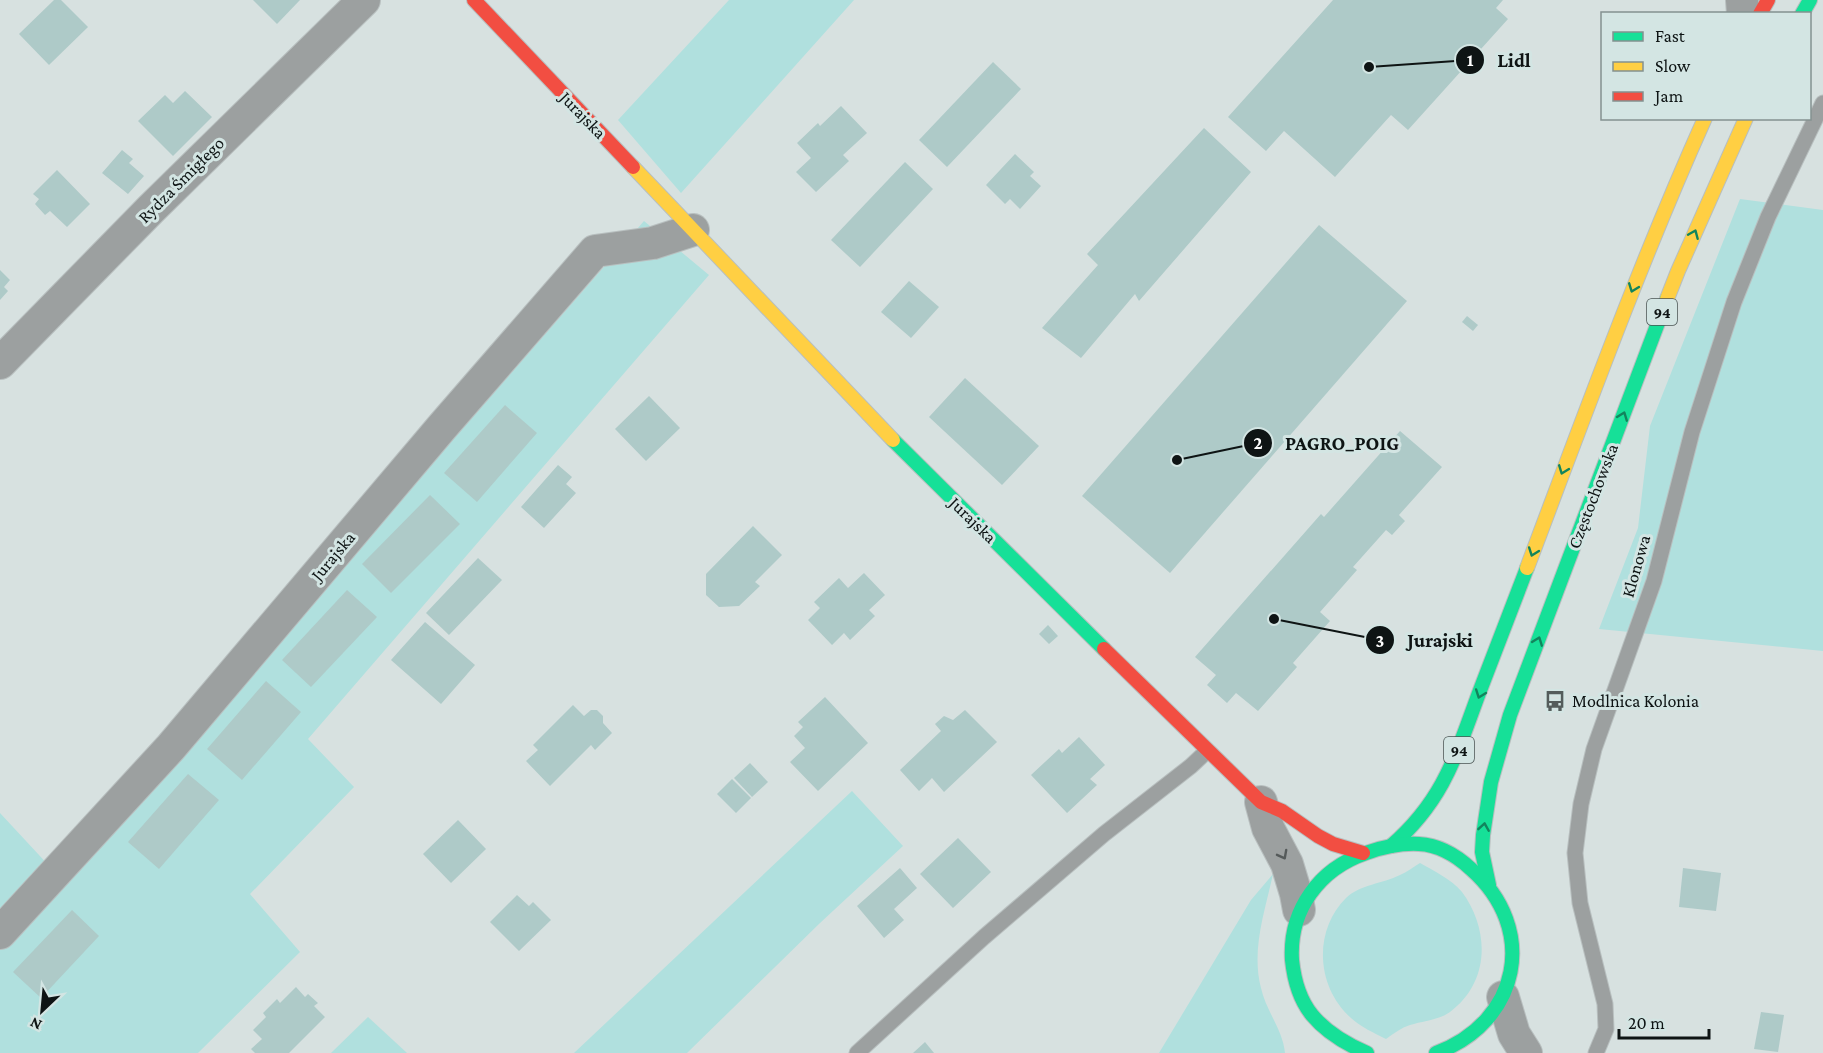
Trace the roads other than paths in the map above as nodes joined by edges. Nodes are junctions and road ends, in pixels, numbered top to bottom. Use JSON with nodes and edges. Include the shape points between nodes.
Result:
{"nodes":[{"id":1,"x":364,"y":0,"type":"edge"},
{"id":2,"x":474,"y":0,"type":"edge"},
{"id":3,"x":1823,"y":103,"type":"edge"},
{"id":4,"x":1704,"y":120,"type":"edge"},
{"id":5,"x":1745,"y":120,"type":"edge"},
{"id":6,"x":693,"y":230,"type":"junction"},
{"id":7,"x":0,"y":363,"type":"edge"},
{"id":8,"x":1207,"y":751,"type":"junction"},
{"id":9,"x":1261,"y":802,"type":"junction"},
{"id":10,"x":1391,"y":846,"type":"junction"},
{"id":11,"x":1363,"y":853,"type":"junction"},
{"id":12,"x":1489,"y":885,"type":"junction"},
{"id":13,"x":1299,"y":910,"type":"junction"},
{"id":14,"x":0,"y":933,"type":"edge"},
{"id":15,"x":1503,"y":997,"type":"junction"},
{"id":16,"x":1311,"y":1014,"type":"junction"},
{"id":17,"x":1318,"y":1036,"type":"dead end"},
{"id":18,"x":1445,"y":1052,"type":"edge"},
{"id":19,"x":857,"y":1053,"type":"edge"},
{"id":20,"x":1367,"y":1053,"type":"edge"},
{"id":21,"x":1526,"y":1053,"type":"edge"},
{"id":22,"x":1596,"y":1053,"type":"edge"}],
"edges":[{"from":1,"to":7,"type":"street","name":"Rydza Śmigłego"},
{"from":2,"to":6,"type":"main road","name":"Jurajska"},
{"from":3,"to":22,"type":"lane","name":"Klonowa","via":[[1768,217],[1734,302],[1692,432],[1654,581],[1594,749],[1575,853],[1580,903],[1605,1004],[1606,1029]]},
{"from":4,"to":10,"type":"main road","name":"Częstochowska","number":"94","one_way":true,"via":[[1646,255],[1450,771],[1428,810]]},
{"from":12,"to":5,"type":"main road","name":"Częstochowska","number":"94","one_way":true,"via":[[1483,835],[1491,782],[1510,715],[1678,271]]},
{"from":6,"to":8,"type":"main road","name":"Jurajska","via":[[916,465]]},
{"from":6,"to":14,"type":"street","name":"Jurajska","via":[[653,243],[595,251],[171,747]]},
{"from":8,"to":9,"type":"main road","name":"Jurajska"},
{"from":8,"to":19,"type":"lane","via":[[984,937]]},
{"from":9,"to":11,"type":"main road","name":"Jurajska","via":[[1325,840]]},
{"from":9,"to":13,"type":"street","one_way":true,"via":[[1268,828],[1287,864]]},
{"from":10,"to":11,"type":"main road","number":"94"},
{"from":10,"to":12,"type":"main road","number":"94","via":[[1425,844],[1446,852]]},
{"from":11,"to":13,"type":"main road","number":"94","via":[[1325,877],[1310,891]]},
{"from":12,"to":15,"type":"main road","number":"94","via":[[1507,916],[1511,940],[1511,969]]},
{"from":13,"to":16,"type":"main road","number":"94","via":[[1292,932],[1291,956],[1300,996]]},
{"from":15,"to":18,"type":"main road","number":"94","via":[[1488,1019]]},
{"from":15,"to":21,"type":"street","via":[[1514,1034]]},
{"from":16,"to":17,"type":"main road","number":"94"},
{"from":16,"to":20,"type":"main road","number":"94","via":[[1346,1043]]}]}
